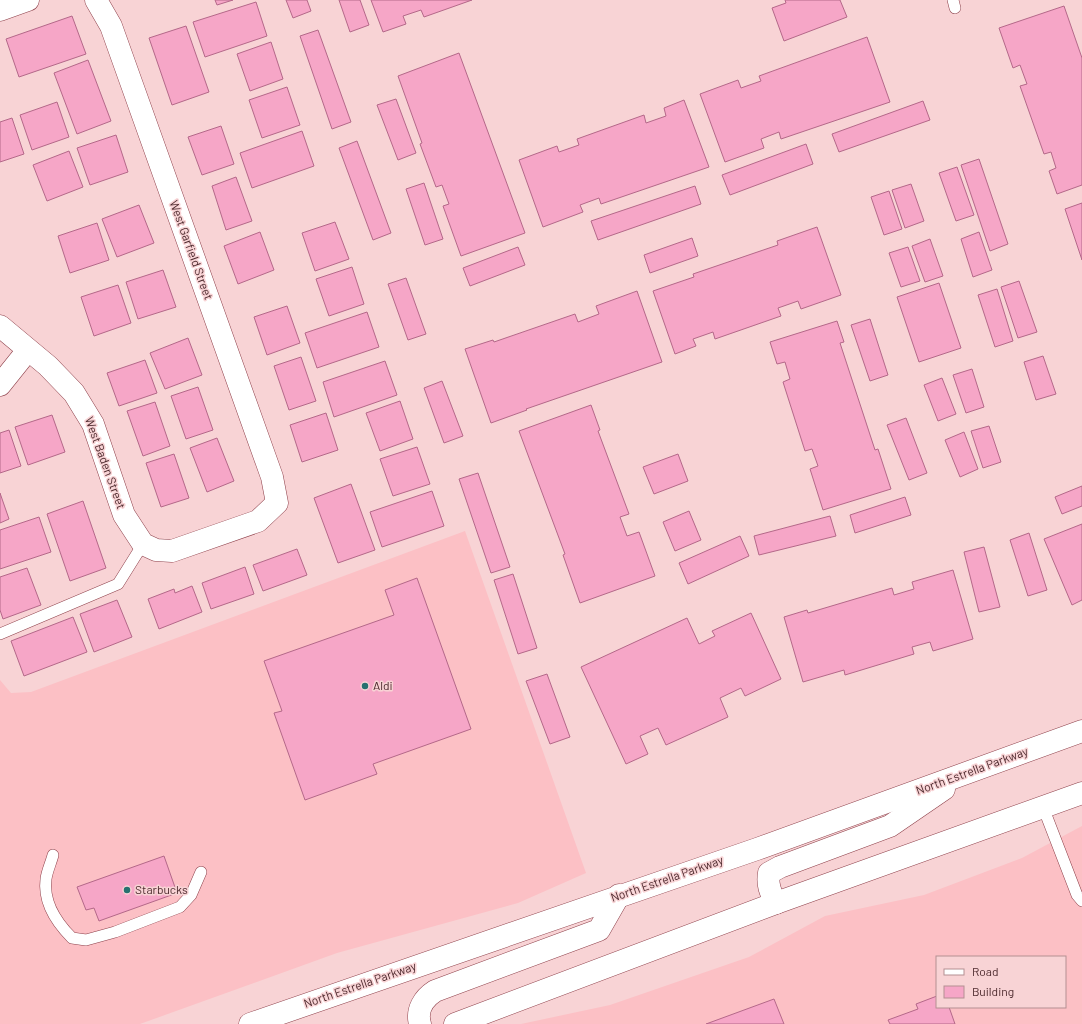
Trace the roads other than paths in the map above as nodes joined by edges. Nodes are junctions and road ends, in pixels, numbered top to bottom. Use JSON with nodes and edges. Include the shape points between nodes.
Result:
{"nodes":[{"id":1,"x":28,"y":0,"type":"edge"},
{"id":2,"x":96,"y":0,"type":"edge"},
{"id":3,"x":0,"y":10,"type":"edge"},
{"id":4,"x":0,"y":326,"type":"edge"},
{"id":5,"x":28,"y":350,"type":"junction"},
{"id":6,"x":0,"y":384,"type":"edge"},
{"id":7,"x":150,"y":547,"type":"junction"},
{"id":8,"x":0,"y":634,"type":"edge"},
{"id":9,"x":1082,"y":731,"type":"edge"},
{"id":10,"x":970,"y":771,"type":"junction"},
{"id":11,"x":1082,"y":793,"type":"edge"},
{"id":12,"x":1043,"y":807,"type":"junction"},
{"id":13,"x":53,"y":855,"type":"dead end"},
{"id":14,"x":201,"y":872,"type":"dead end"},
{"id":15,"x":619,"y":896,"type":"junction"},
{"id":16,"x":1082,"y":901,"type":"edge"},
{"id":17,"x":776,"y":902,"type":"junction"},
{"id":18,"x":250,"y":1024,"type":"edge"},
{"id":19,"x":420,"y":1024,"type":"edge"},
{"id":20,"x":455,"y":1024,"type":"edge"}],
"edges":[{"from":1,"to":3,"type":"main road"},
{"from":2,"to":7,"type":"main road","name":"West Garfield Street","via":[[114,33],[272,477],[277,503],[258,521],[172,551]]},
{"from":4,"to":5,"type":"main road","name":"West Baden Street"},
{"from":5,"to":6,"type":"main road"},
{"from":5,"to":7,"type":"main road","name":"West Baden Street","via":[[74,393],[93,424],[124,515]]},
{"from":7,"to":8,"type":"lane","via":[[118,584]]},
{"from":9,"to":10,"type":"main road","name":"North Estrella Parkway"},
{"from":10,"to":15,"type":"main road","name":"North Estrella Parkway"},
{"from":10,"to":17,"type":"main road","via":[[890,826],[769,873],[770,892]]},
{"from":11,"to":12,"type":"main road"},
{"from":12,"to":16,"type":"lane","via":[[1077,895]]},
{"from":12,"to":17,"type":"main road"},
{"from":13,"to":14,"type":"lane","via":[[46,880],[48,901],[58,924],[72,938],[86,940],[115,932],[180,907],[191,895]]},
{"from":15,"to":18,"type":"main road","name":"North Estrella Parkway"},
{"from":15,"to":19,"type":"main road","via":[[599,930],[427,996],[418,1018]]},
{"from":17,"to":20,"type":"main road"}]}
